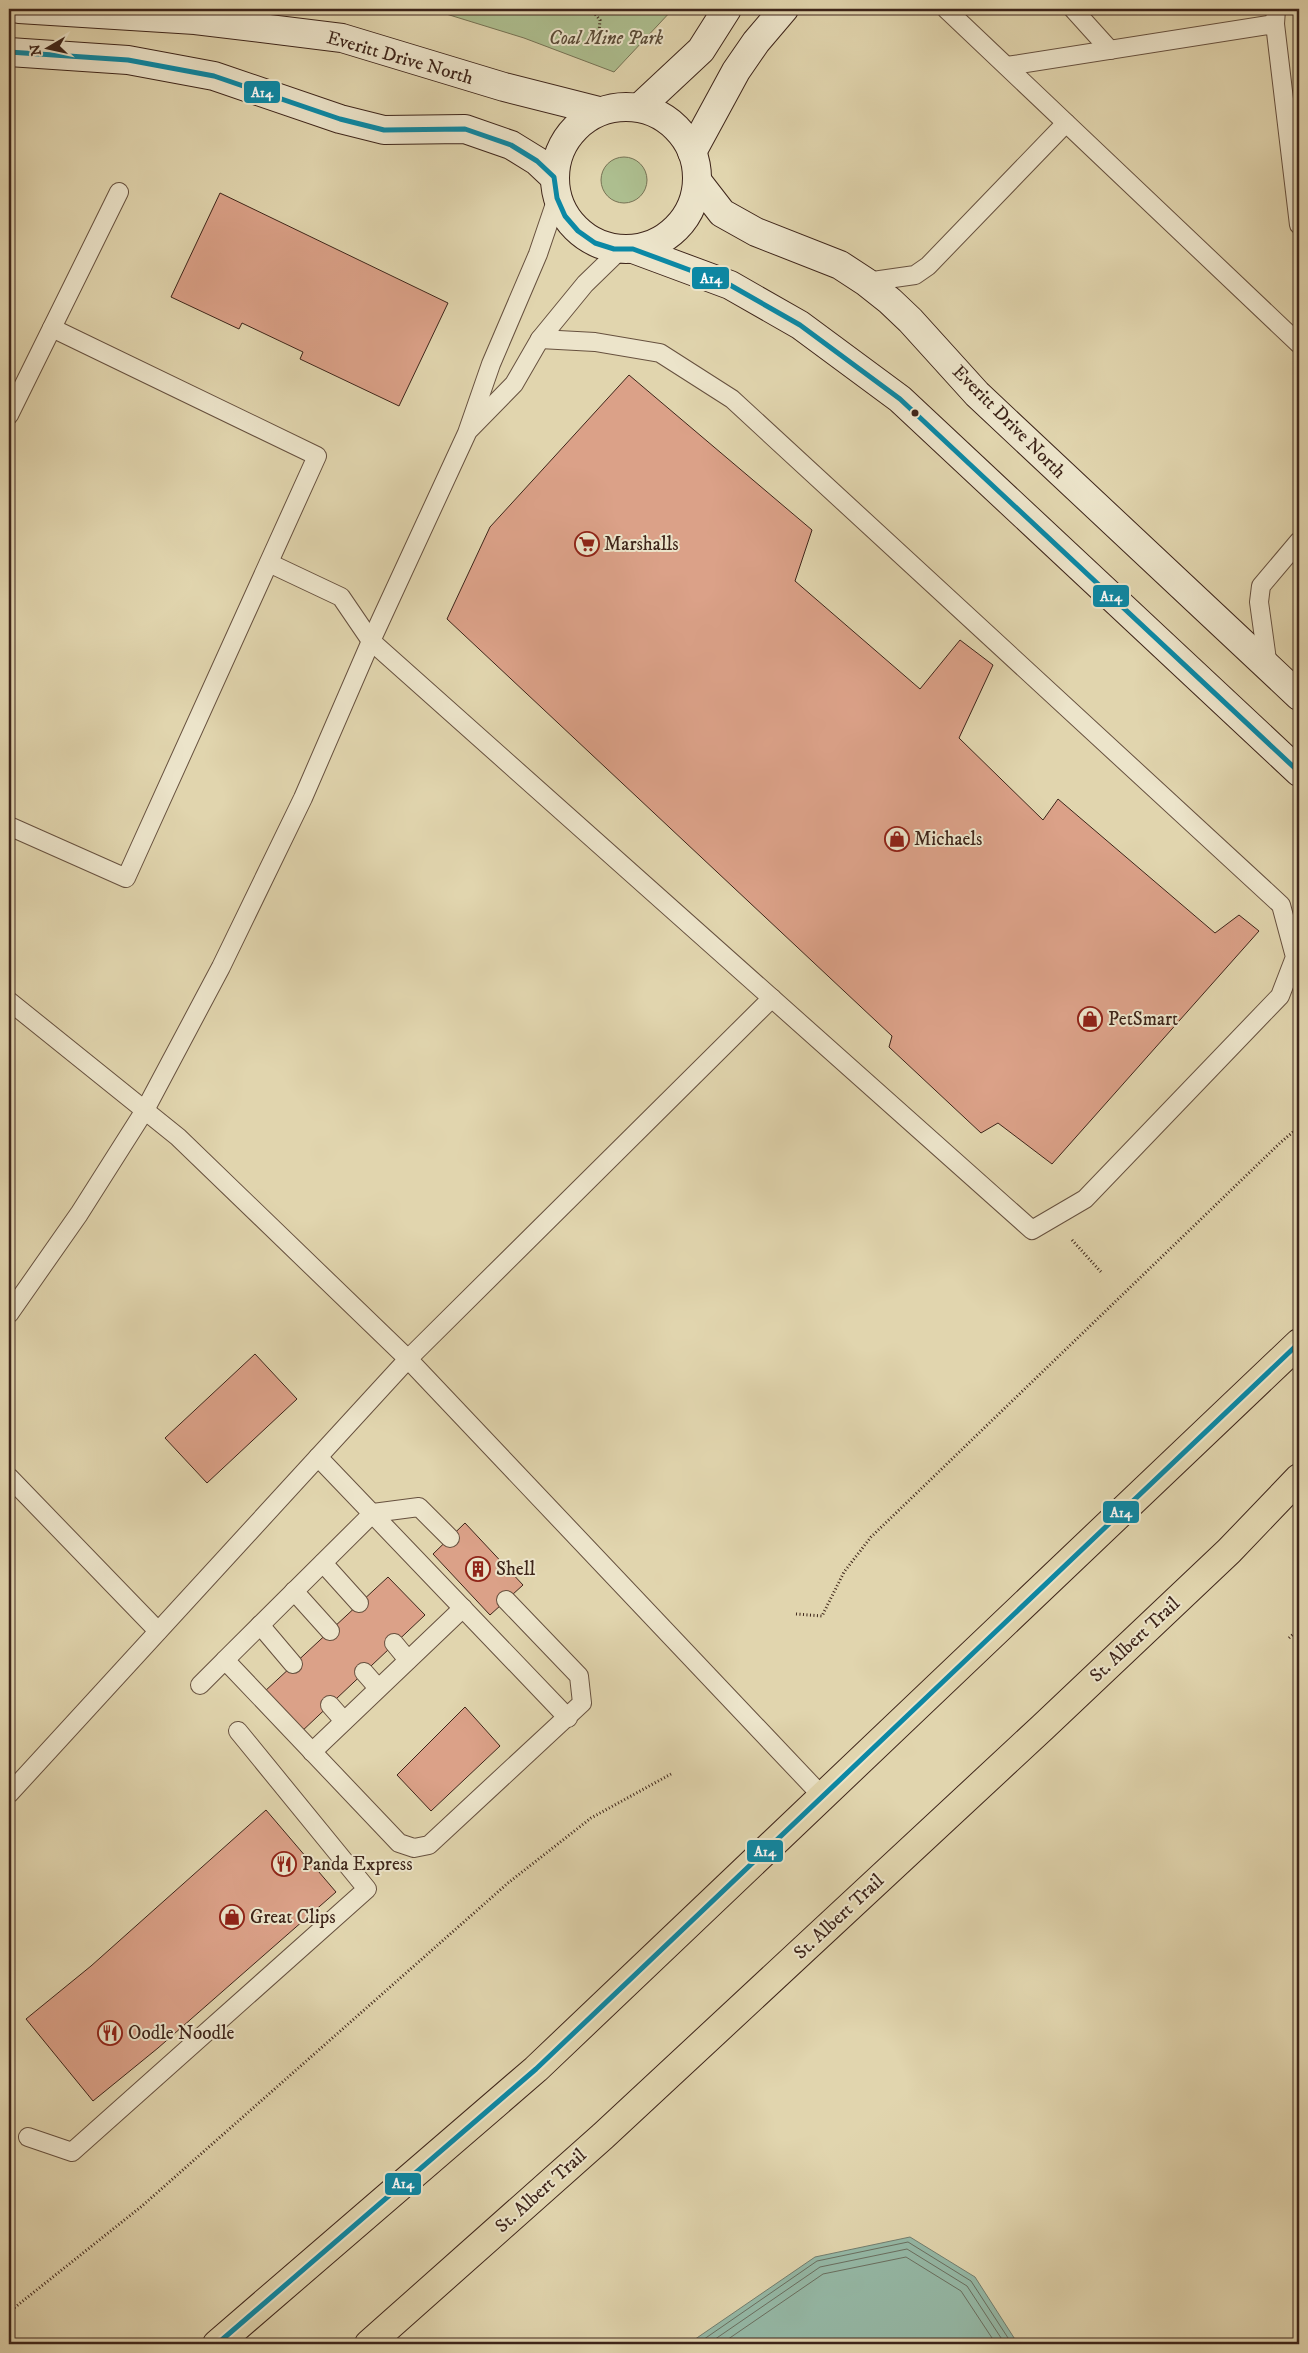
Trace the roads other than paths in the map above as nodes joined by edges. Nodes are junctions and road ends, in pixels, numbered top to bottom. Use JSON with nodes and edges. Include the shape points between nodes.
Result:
{"nodes":[{"id":1,"x":19,"y":9,"type":"edge"},
{"id":2,"x":727,"y":9,"type":"edge"},
{"id":3,"x":784,"y":9,"type":"edge"},
{"id":4,"x":946,"y":9,"type":"edge"},
{"id":5,"x":1073,"y":9,"type":"edge"},
{"id":6,"x":1276,"y":17,"type":"edge"},
{"id":7,"x":1110,"y":50,"type":"junction"},
{"id":8,"x":9,"y":52,"type":"edge"},
{"id":9,"x":1007,"y":66,"type":"junction"},
{"id":10,"x":640,"y":107,"type":"junction"},
{"id":11,"x":598,"y":111,"type":"junction"},
{"id":12,"x":1066,"y":123,"type":"junction"},
{"id":13,"x":692,"y":152,"type":"junction"},
{"id":14,"x":698,"y":182,"type":"junction"},
{"id":15,"x":555,"y":188,"type":"junction"},
{"id":16,"x":119,"y":192,"type":"dead end"},
{"id":17,"x":1299,"y":225,"type":"edge"},
{"id":18,"x":627,"y":249,"type":"junction"},
{"id":19,"x":866,"y":282,"type":"junction"},
{"id":20,"x":52,"y":328,"type":"junction"},
{"id":21,"x":540,"y":339,"type":"junction"},
{"id":22,"x":1299,"y":344,"type":"edge"},
{"id":23,"x":9,"y":415,"type":"edge"},
{"id":24,"x":467,"y":433,"type":"junction"},
{"id":25,"x":1299,"y":541,"type":"edge"},
{"id":26,"x":268,"y":563,"type":"junction"},
{"id":27,"x":371,"y":641,"type":"junction"},
{"id":28,"x":1268,"y":667,"type":"junction"},
{"id":29,"x":1299,"y":696,"type":"edge"},
{"id":30,"x":1299,"y":772,"type":"edge"},
{"id":31,"x":9,"y":826,"type":"edge"},
{"id":32,"x":772,"y":998,"type":"junction"},
{"id":33,"x":9,"y":1001,"type":"edge"},
{"id":34,"x":145,"y":1110,"type":"junction"},
{"id":35,"x":9,"y":1314,"type":"edge"},
{"id":36,"x":1299,"y":1343,"type":"edge"},
{"id":37,"x":408,"y":1359,"type":"junction"},
{"id":38,"x":318,"y":1457,"type":"junction"},
{"id":39,"x":9,"y":1477,"type":"edge"},
{"id":40,"x":1299,"y":1478,"type":"edge"},
{"id":41,"x":373,"y":1513,"type":"junction"},
{"id":42,"x":450,"y":1538,"type":"dead end"},
{"id":43,"x":323,"y":1563,"type":"junction"},
{"id":44,"x":294,"y":1591,"type":"junction"},
{"id":45,"x":506,"y":1600,"type":"dead end"},
{"id":46,"x":359,"y":1603,"type":"dead end"},
{"id":47,"x":463,"y":1608,"type":"junction"},
{"id":48,"x":260,"y":1625,"type":"junction"},
{"id":49,"x":158,"y":1631,"type":"junction"},
{"id":50,"x":330,"y":1631,"type":"dead end"},
{"id":51,"x":394,"y":1644,"type":"dead end"},
{"id":52,"x":225,"y":1660,"type":"junction"},
{"id":53,"x":408,"y":1660,"type":"junction"},
{"id":54,"x":293,"y":1664,"type":"dead end"},
{"id":55,"x":364,"y":1672,"type":"dead end"},
{"id":56,"x":200,"y":1685,"type":"dead end"},
{"id":57,"x":378,"y":1688,"type":"junction"},
{"id":58,"x":330,"y":1705,"type":"dead end"},
{"id":59,"x":568,"y":1718,"type":"junction"},
{"id":60,"x":344,"y":1721,"type":"junction"},
{"id":61,"x":238,"y":1731,"type":"dead end"},
{"id":62,"x":312,"y":1752,"type":"junction"},
{"id":63,"x":9,"y":1794,"type":"edge"},
{"id":64,"x":823,"y":1797,"type":"junction"},
{"id":65,"x":28,"y":2137,"type":"dead end"},
{"id":66,"x":217,"y":2344,"type":"edge"},
{"id":67,"x":369,"y":2344,"type":"edge"}],
"edges":[{"from":1,"to":11,"type":"street","name":"Everitt Drive North","via":[[195,20],[342,38],[504,87]]},
{"from":2,"to":10,"type":"street","via":[[701,50]]},
{"from":3,"to":13,"type":"street","via":[[736,71]]},
{"from":4,"to":9,"type":"lane"},
{"from":5,"to":7,"type":"lane"},
{"from":6,"to":7,"type":"lane"},
{"from":6,"to":17,"type":"lane"},
{"from":7,"to":9,"type":"lane"},
{"from":8,"to":15,"type":"street","via":[[128,60],[214,76],[340,119],[384,130],[465,129],[511,145],[537,161]]},
{"from":9,"to":12,"type":"lane"},
{"from":10,"to":11,"type":"street","via":[[619,106]]},
{"from":10,"to":13,"type":"street","via":[[660,114],[676,126]]},
{"from":11,"to":15,"type":"street","via":[[580,122],[566,137],[557,156]]},
{"from":12,"to":19,"type":"lane","via":[[928,266],[915,275]]},
{"from":12,"to":22,"type":"lane"},
{"from":13,"to":14,"type":"street"},
{"from":14,"to":18,"type":"street","via":[[694,202],[684,220],[670,234],[653,244]]},
{"from":14,"to":19,"type":"street","name":"Everitt Drive North","via":[[722,213],[756,232],[840,265]]},
{"from":15,"to":18,"type":"street","via":[[565,216],[578,232],[595,243]]},
{"from":15,"to":24,"type":"lane","via":[[538,254],[491,364]]},
{"from":16,"to":20,"type":"lane"},
{"from":18,"to":21,"type":"lane","via":[[585,284]]},
{"from":18,"to":30,"type":"street","via":[[730,285],[800,325],[900,399]]},
{"from":19,"to":28,"type":"street","name":"Everitt Drive North","via":[[910,320],[996,414]]},
{"from":20,"to":23,"type":"lane"},
{"from":20,"to":26,"type":"lane","via":[[317,456]]},
{"from":21,"to":24,"type":"lane","via":[[514,384]]},
{"from":21,"to":32,"type":"lane","via":[[595,342],[660,353],[732,400],[1281,906],[1295,957],[1280,996],[1085,1199],[1032,1230]]},
{"from":24,"to":27,"type":"lane"},
{"from":25,"to":28,"type":"lane","via":[[1261,586],[1259,602]]},
{"from":26,"to":27,"type":"lane","via":[[341,598]]},
{"from":26,"to":31,"type":"lane","via":[[126,878]]},
{"from":27,"to":32,"type":"lane"},
{"from":27,"to":34,"type":"lane","via":[[294,816],[221,967]]},
{"from":28,"to":29,"type":"street","name":"Everitt Drive North"},
{"from":32,"to":37,"type":"lane"},
{"from":33,"to":34,"type":"lane"},
{"from":34,"to":35,"type":"lane","via":[[79,1214]]},
{"from":34,"to":37,"type":"lane","via":[[178,1137]]},
{"from":36,"to":64,"type":"main road"},
{"from":37,"to":38,"type":"lane"},
{"from":37,"to":64,"type":"lane"},
{"from":38,"to":41,"type":"lane"},
{"from":38,"to":49,"type":"lane"},
{"from":39,"to":49,"type":"lane"},
{"from":40,"to":67,"type":"main road","name":"St. Albert Trail","via":[[1222,1558],[1043,1727],[603,2136]]},
{"from":41,"to":42,"type":"lane","via":[[419,1506]]},
{"from":41,"to":43,"type":"lane"},
{"from":41,"to":47,"type":"lane"},
{"from":43,"to":44,"type":"lane"},
{"from":43,"to":46,"type":"lane"},
{"from":44,"to":48,"type":"lane"},
{"from":44,"to":50,"type":"lane"},
{"from":45,"to":59,"type":"lane","via":[[579,1676],[582,1702]]},
{"from":47,"to":53,"type":"lane"},
{"from":47,"to":59,"type":"lane"},
{"from":48,"to":52,"type":"lane"},
{"from":48,"to":54,"type":"lane"},
{"from":49,"to":63,"type":"lane"},
{"from":51,"to":53,"type":"lane"},
{"from":52,"to":56,"type":"lane"},
{"from":52,"to":62,"type":"lane"},
{"from":53,"to":57,"type":"lane"},
{"from":55,"to":57,"type":"lane"},
{"from":57,"to":60,"type":"lane"},
{"from":58,"to":60,"type":"lane"},
{"from":59,"to":62,"type":"lane","via":[[429,1845],[414,1848],[399,1843]]},
{"from":60,"to":62,"type":"lane"},
{"from":61,"to":65,"type":"lane","via":[[367,1889],[72,2152]]},
{"from":64,"to":66,"type":"main road","via":[[536,2069]]}]}
